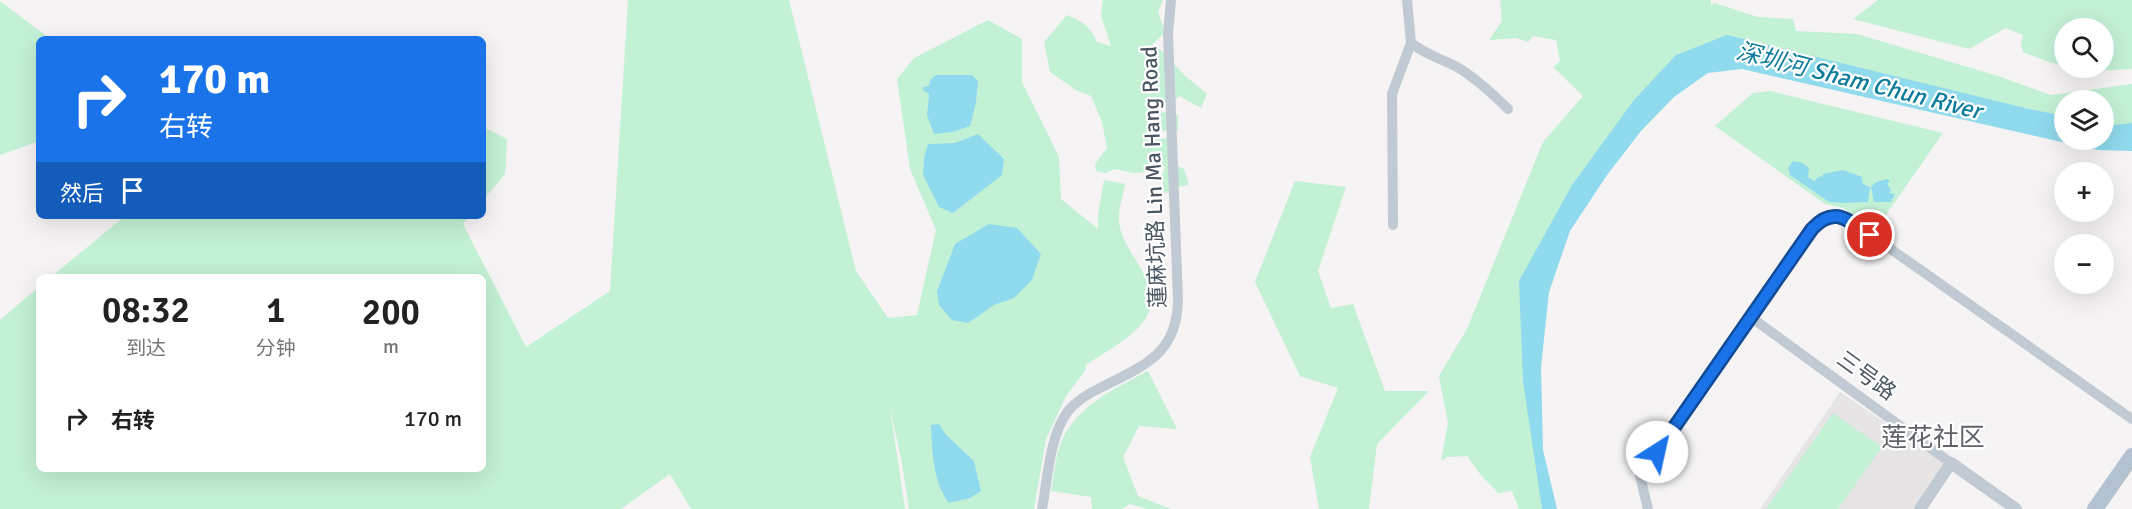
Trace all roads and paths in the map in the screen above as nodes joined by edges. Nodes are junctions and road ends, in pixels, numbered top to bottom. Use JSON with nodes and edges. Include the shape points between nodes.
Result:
{"nodes":[{"id":1,"x":1172,"y":0,"type":"edge"},
{"id":2,"x":1407,"y":0,"type":"edge"},
{"id":3,"x":1411,"y":43,"type":"junction"},
{"id":4,"x":1509,"y":109,"type":"dead end"},
{"id":5,"x":1393,"y":225,"type":"dead end"},
{"id":6,"x":1752,"y":318,"type":"junction"},
{"id":7,"x":2132,"y":419,"type":"edge"},
{"id":8,"x":2132,"y":456,"type":"edge"},
{"id":9,"x":1951,"y":463,"type":"junction"},
{"id":10,"x":1042,"y":509,"type":"edge"},
{"id":11,"x":1648,"y":509,"type":"edge"},
{"id":12,"x":1920,"y":509,"type":"edge"},
{"id":13,"x":2016,"y":509,"type":"edge"},
{"id":14,"x":2095,"y":509,"type":"edge"}],
"edges":[{"from":1,"to":10,"type":"street","name":"蓮麻坑路 Lin Ma Hang Road","via":[[1168,33],[1177,320],[1167,343],[1151,361],[1085,396],[1067,412],[1056,436]]},
{"from":2,"to":3,"type":"street"},
{"from":3,"to":4,"type":"street","via":[[1484,84]]},
{"from":3,"to":5,"type":"street","via":[[1392,94]]},
{"from":6,"to":7,"type":"street","via":[[1812,229],[1820,220],[1842,216]]},
{"from":6,"to":9,"type":"street","name":"三号路"},
{"from":6,"to":11,"type":"street","via":[[1640,476]]},
{"from":8,"to":14,"type":"main road"},
{"from":9,"to":12,"type":"street"},
{"from":9,"to":13,"type":"street","name":"三号路"}]}
